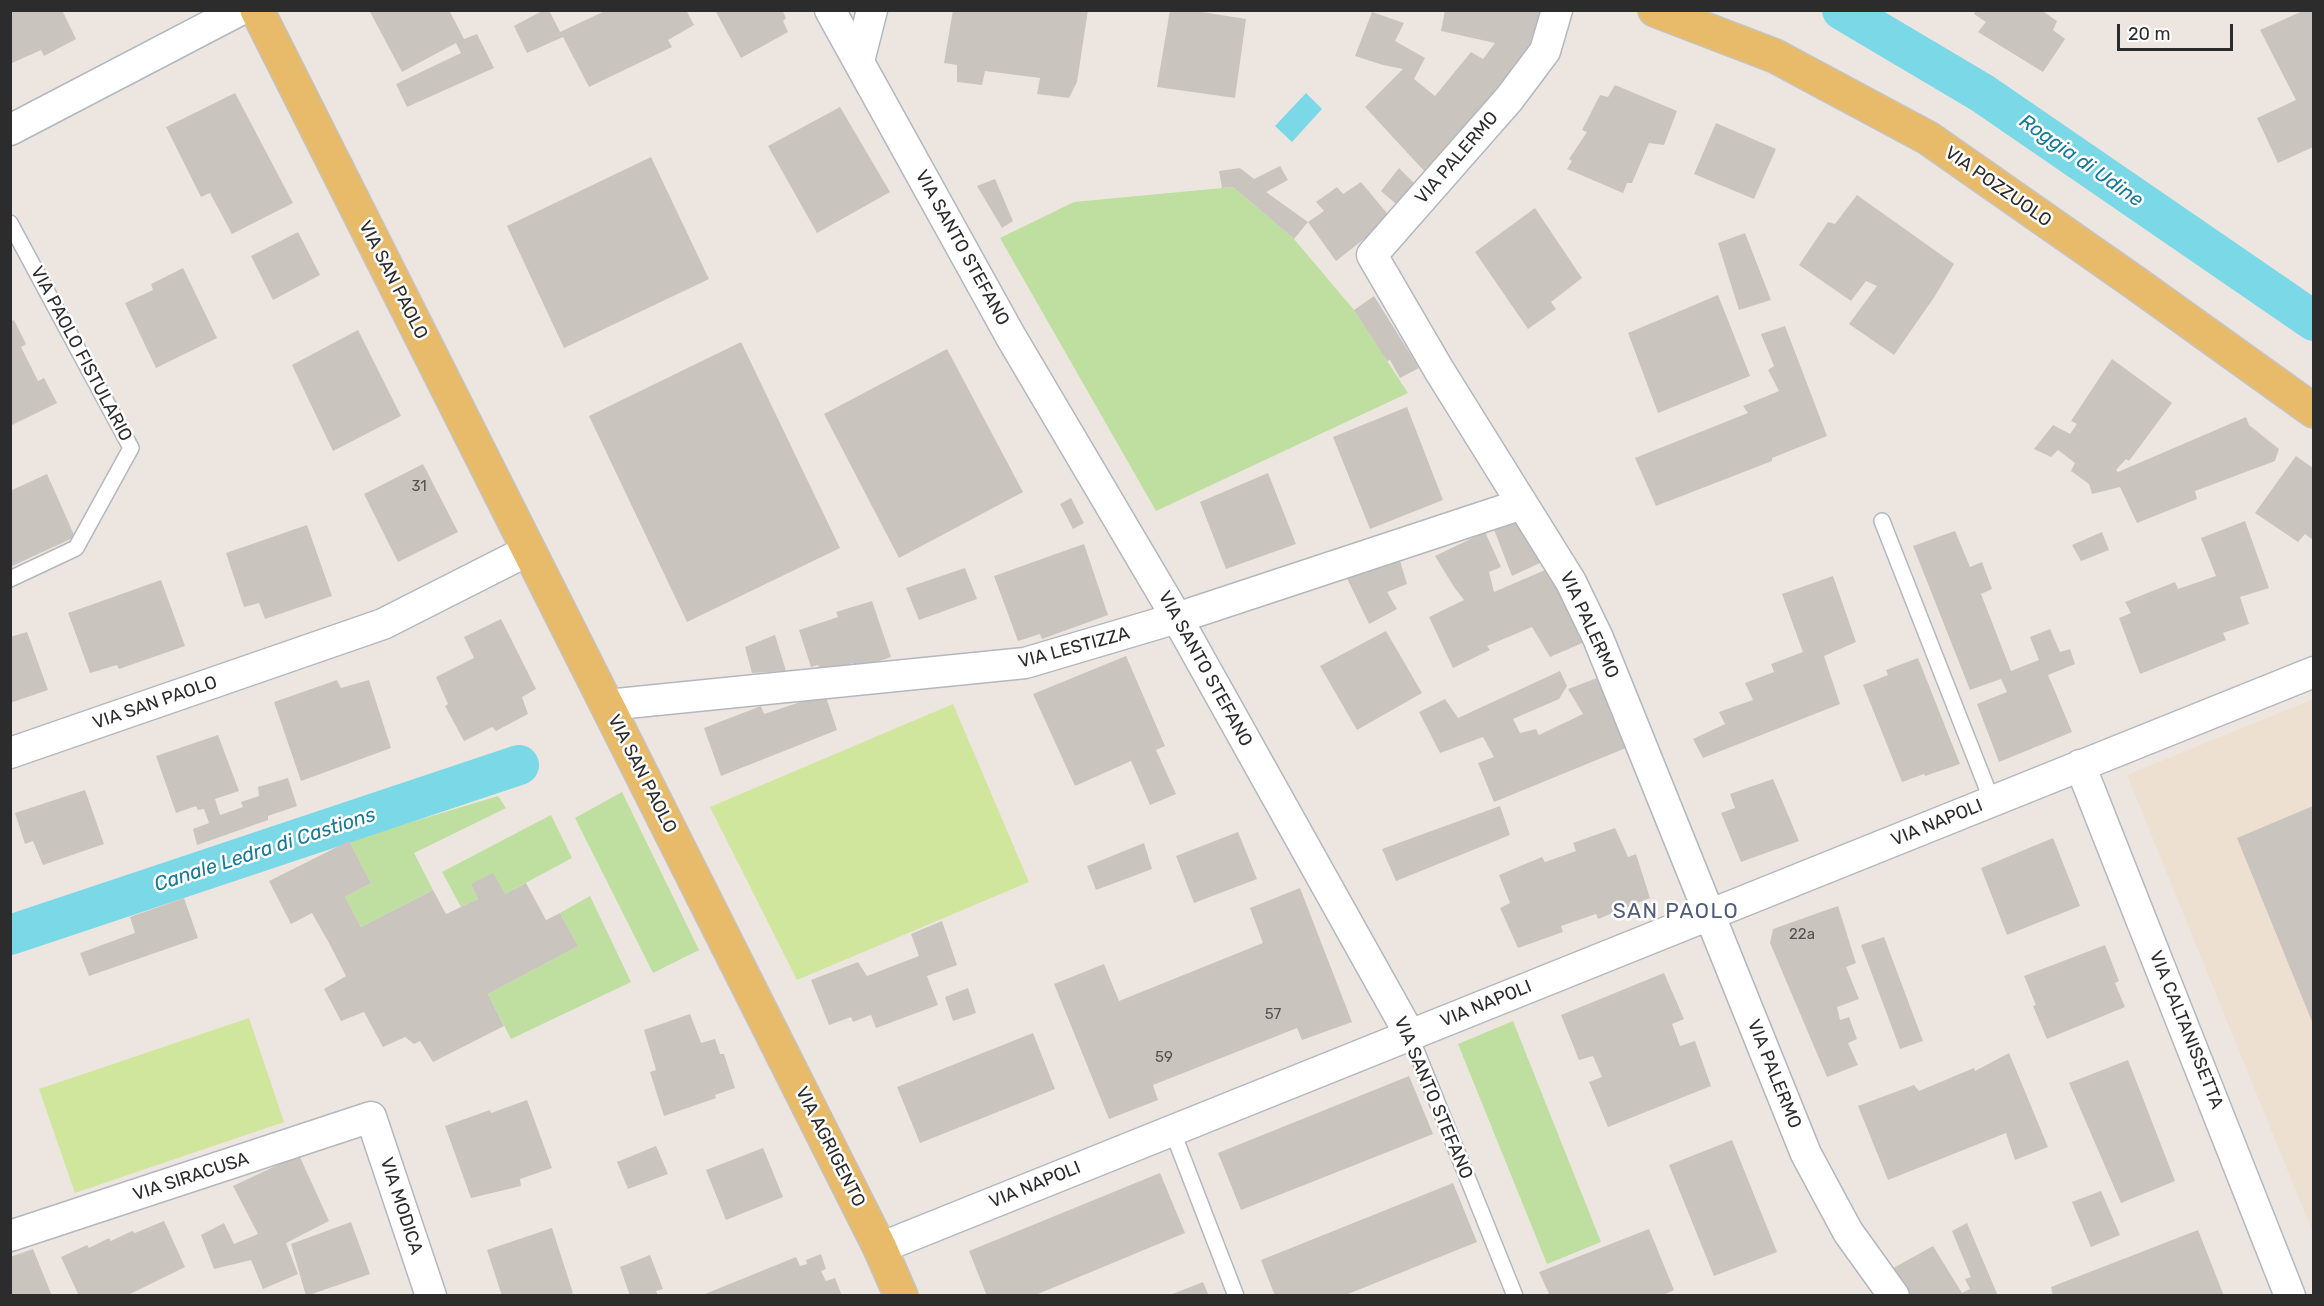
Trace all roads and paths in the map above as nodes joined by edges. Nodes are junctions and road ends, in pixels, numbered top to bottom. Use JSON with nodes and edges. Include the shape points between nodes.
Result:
{"nodes":[{"id":1,"x":240,"y":10,"type":"edge"},
{"id":2,"x":257,"y":10,"type":"edge"},
{"id":3,"x":830,"y":10,"type":"edge"},
{"id":4,"x":872,"y":10,"type":"edge"},
{"id":5,"x":1557,"y":10,"type":"edge"},
{"id":6,"x":1655,"y":10,"type":"edge"},
{"id":7,"x":859,"y":61,"type":"junction"},
{"id":8,"x":10,"y":130,"type":"edge"},
{"id":9,"x":10,"y":223,"type":"edge"},
{"id":10,"x":2313,"y":411,"type":"edge"},
{"id":11,"x":1522,"y":504,"type":"junction"},
{"id":12,"x":1882,"y":521,"type":"dead end"},
{"id":13,"x":529,"y":550,"type":"junction"},
{"id":14,"x":10,"y":579,"type":"edge"},
{"id":15,"x":1177,"y":618,"type":"junction"},
{"id":16,"x":2313,"y":672,"type":"edge"},
{"id":17,"x":607,"y":705,"type":"junction"},
{"id":18,"x":10,"y":753,"type":"edge"},
{"id":19,"x":2080,"y":765,"type":"junction"},
{"id":20,"x":1992,"y":801,"type":"junction"},
{"id":21,"x":1708,"y":915,"type":"junction"},
{"id":22,"x":755,"y":999,"type":"joint"},
{"id":23,"x":1410,"y":1035,"type":"junction"},
{"id":24,"x":371,"y":1117,"type":"joint"},
{"id":25,"x":1172,"y":1130,"type":"junction"},
{"id":26,"x":10,"y":1236,"type":"edge"},
{"id":27,"x":880,"y":1248,"type":"junction"},
{"id":28,"x":431,"y":1296,"type":"edge"},
{"id":29,"x":901,"y":1296,"type":"edge"},
{"id":30,"x":1236,"y":1296,"type":"edge"},
{"id":31,"x":1515,"y":1296,"type":"edge"},
{"id":32,"x":1894,"y":1296,"type":"edge"},
{"id":33,"x":2290,"y":1296,"type":"edge"}],
"edges":[{"from":1,"to":8,"type":"street"},
{"from":2,"to":13,"type":"main road","name":"VIA SAN PAOLO"},
{"from":3,"to":7,"type":"street","name":"VIA SANTO STEFANO"},
{"from":4,"to":7,"type":"street"},
{"from":5,"to":11,"type":"street","name":"VIA PALERMO","via":[[1545,51],[1509,99],[1372,255]]},
{"from":6,"to":10,"type":"main road","name":"VIA POZZUOLO","via":[[1775,56],[1928,138]]},
{"from":7,"to":15,"type":"street","name":"VIA SANTO STEFANO","via":[[1011,337]]},
{"from":9,"to":14,"type":"lane","name":"VIA PAOLO FISTULARIO","via":[[131,448],[76,548]]},
{"from":11,"to":15,"type":"street","name":"VIA LESTIZZA"},
{"from":11,"to":21,"type":"street","name":"VIA PALERMO","via":[[1571,582],[1598,638]]},
{"from":12,"to":20,"type":"lane","name":"VIA NAPOLI"},
{"from":13,"to":17,"type":"main road","name":"VIA SAN PAOLO"},
{"from":13,"to":18,"type":"street","name":"VIA SAN PAOLO","via":[[383,624]]},
{"from":15,"to":17,"type":"street","name":"VIA LESTIZZA","via":[[1025,663]]},
{"from":15,"to":23,"type":"street","name":"VIA SANTO STEFANO"},
{"from":16,"to":19,"type":"street","name":"VIA NAPOLI"},
{"from":17,"to":22,"type":"main road","name":"VIA SAN PAOLO"},
{"from":19,"to":20,"type":"street","name":"VIA NAPOLI"},
{"from":19,"to":33,"type":"street","name":"VIA CALTANISSETTA"},
{"from":20,"to":21,"type":"street","name":"VIA NAPOLI"},
{"from":21,"to":23,"type":"street","name":"VIA NAPOLI"},
{"from":21,"to":32,"type":"street","name":"VIA PALERMO","via":[[1806,1154],[1848,1232]]},
{"from":22,"to":27,"type":"main road","name":"VIA AGRIGENTO"},
{"from":23,"to":25,"type":"street","name":"VIA NAPOLI"},
{"from":23,"to":31,"type":"lane","name":"VIA SANTO STEFANO"},
{"from":24,"to":26,"type":"street","name":"VIA SIRACUSA"},
{"from":24,"to":28,"type":"street","name":"VIA MODICA"},
{"from":25,"to":27,"type":"street","name":"VIA NAPOLI"},
{"from":25,"to":30,"type":"lane"},
{"from":27,"to":29,"type":"main road","name":"VIA AGRIGENTO"}]}
